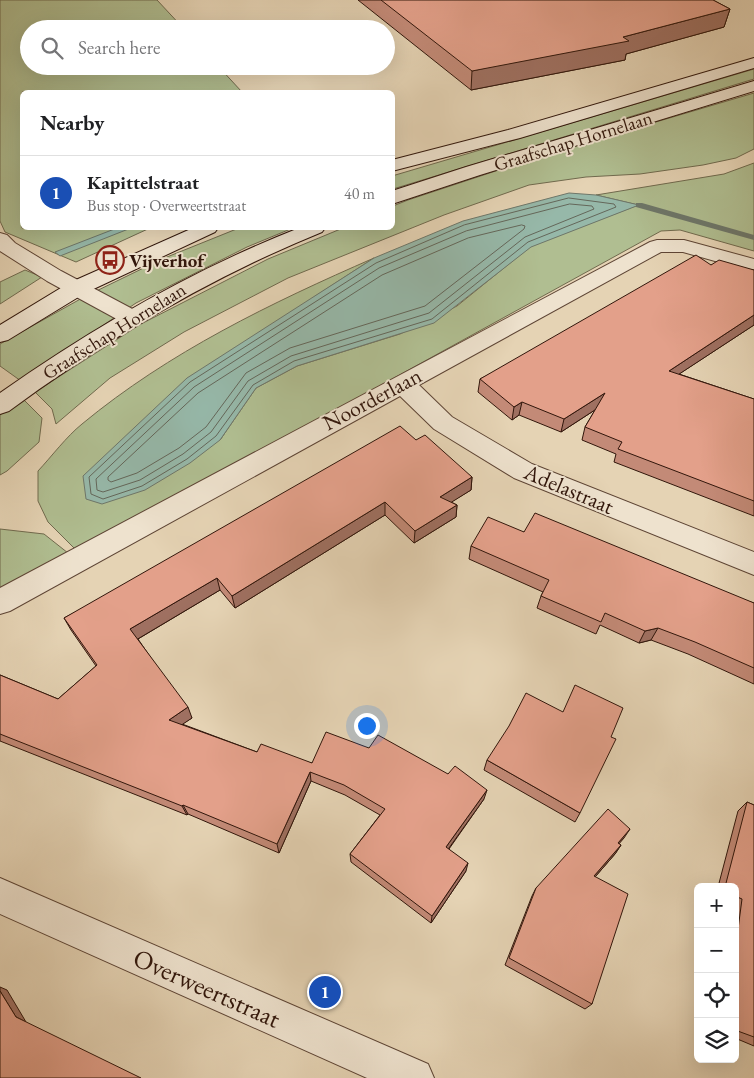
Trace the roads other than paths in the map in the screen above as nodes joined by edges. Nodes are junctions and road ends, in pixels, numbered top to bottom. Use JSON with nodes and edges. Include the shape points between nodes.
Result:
{"nodes":[{"id":1,"x":754,"y":63,"type":"edge"},
{"id":2,"x":754,"y":86,"type":"edge"},
{"id":3,"x":395,"y":165,"type":"edge"},
{"id":4,"x":395,"y":197,"type":"edge"},
{"id":5,"x":204,"y":230,"type":"edge"},
{"id":6,"x":310,"y":230,"type":"edge"},
{"id":7,"x":0,"y":239,"type":"edge"},
{"id":8,"x":754,"y":266,"type":"edge"},
{"id":9,"x":77,"y":288,"type":"junction"},
{"id":10,"x":132,"y":318,"type":"junction"},
{"id":11,"x":0,"y":335,"type":"edge"},
{"id":12,"x":402,"y":383,"type":"junction"},
{"id":13,"x":0,"y":405,"type":"edge"},
{"id":14,"x":754,"y":564,"type":"edge"},
{"id":15,"x":0,"y":602,"type":"edge"},
{"id":16,"x":0,"y":896,"type":"edge"},
{"id":17,"x":414,"y":1078,"type":"edge"}],
"edges":[{"from":1,"to":3,"type":"street","name":"Graafschap Hornelaan"},
{"from":2,"to":4,"type":"street","name":"Graafschap Hornelaan"},
{"from":5,"to":9,"type":"street","name":"Graafschap Hornelaan"},
{"from":6,"to":10,"type":"street","name":"Graafschap Hornelaan","via":[[191,283]]},
{"from":7,"to":9,"type":"street","via":[[23,257]]},
{"from":8,"to":12,"type":"street","name":"Noorderlaan","via":[[684,246],[656,246]]},
{"from":9,"to":10,"type":"street"},
{"from":9,"to":11,"type":"street","name":"Graafschap Hornelaan"},
{"from":10,"to":13,"type":"street","name":"Graafschap Hornelaan"},
{"from":12,"to":14,"type":"street","name":"Adelastraat","via":[[443,423],[523,471]]},
{"from":12,"to":15,"type":"street","name":"Noorderlaan"},
{"from":16,"to":17,"type":"street","name":"Overweertstraat"}]}
